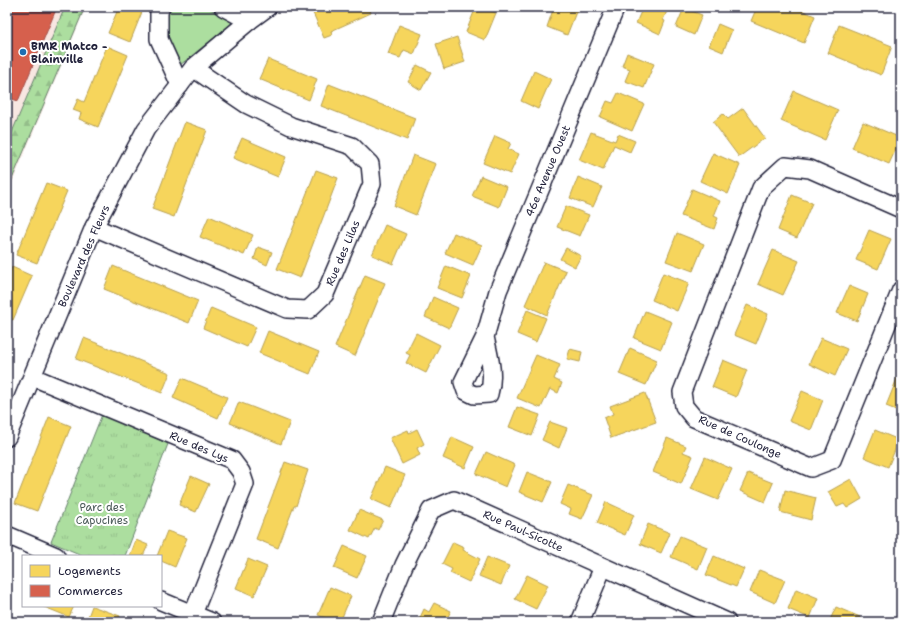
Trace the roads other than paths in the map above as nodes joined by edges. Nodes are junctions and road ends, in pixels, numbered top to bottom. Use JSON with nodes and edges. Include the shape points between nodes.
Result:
{"nodes":[{"id":1,"x":161,"y":7,"type":"edge"},
{"id":2,"x":223,"y":7,"type":"edge"},
{"id":3,"x":268,"y":7,"type":"edge"},
{"id":4,"x":616,"y":7,"type":"edge"},
{"id":5,"x":249,"y":21,"type":"junction"},
{"id":6,"x":193,"y":68,"type":"junction"},
{"id":7,"x":180,"y":85,"type":"junction"},
{"id":8,"x":901,"y":209,"type":"edge"},
{"id":9,"x":94,"y":227,"type":"junction"},
{"id":10,"x":901,"y":290,"type":"edge"},
{"id":11,"x":485,"y":336,"type":"dead end"},
{"id":12,"x":33,"y":377,"type":"junction"},
{"id":13,"x":7,"y":437,"type":"edge"},
{"id":14,"x":7,"y":535,"type":"edge"},
{"id":15,"x":54,"y":555,"type":"edge"},
{"id":16,"x":604,"y":568,"type":"junction"},
{"id":17,"x":162,"y":601,"type":"edge"},
{"id":18,"x":193,"y":614,"type":"junction"},
{"id":19,"x":212,"y":622,"type":"edge"},
{"id":20,"x":381,"y":622,"type":"edge"},
{"id":21,"x":580,"y":622,"type":"edge"},
{"id":22,"x":727,"y":622,"type":"edge"}],
"edges":[{"from":1,"to":7,"type":"street","via":[[158,12],[158,39]]},
{"from":2,"to":5,"type":"street"},
{"from":3,"to":5,"type":"street","name":"Boulevard des Fleurs"},
{"from":4,"to":11,"type":"street","name":"46e Avenue Ouest","via":[[498,291]]},
{"from":5,"to":6,"type":"street","name":"Boulevard des Fleurs"},
{"from":6,"to":7,"type":"street","name":"Boulevard des Fleurs"},
{"from":6,"to":9,"type":"street","name":"Rue des Lilas","via":[[246,104],[291,126],[352,146],[370,164],[372,184],[325,294],[308,310],[287,309]]},
{"from":7,"to":9,"type":"street","name":"Boulevard des Fleurs","via":[[146,129]]},
{"from":8,"to":10,"type":"street","name":"Rue de Coulonge","via":[[810,169],[785,166],[761,188],[682,392],[684,406],[694,418],[811,468],[832,460]]},
{"from":9,"to":12,"type":"street","name":"Boulevard des Fleurs"},
{"from":12,"to":13,"type":"street","name":"Boulevard des Fleurs"},
{"from":12,"to":18,"type":"street","name":"Rue des Lys","via":[[232,460],[241,472],[245,484]]},
{"from":14,"to":15,"type":"street"},
{"from":16,"to":20,"type":"street","name":"Rue Paul-Sicotte","via":[[454,500],[431,510],[404,565]]},
{"from":16,"to":21,"type":"street"},
{"from":16,"to":22,"type":"street","name":"Rue Paul-Sicotte"},
{"from":17,"to":18,"type":"street"},
{"from":18,"to":19,"type":"street"}]}
